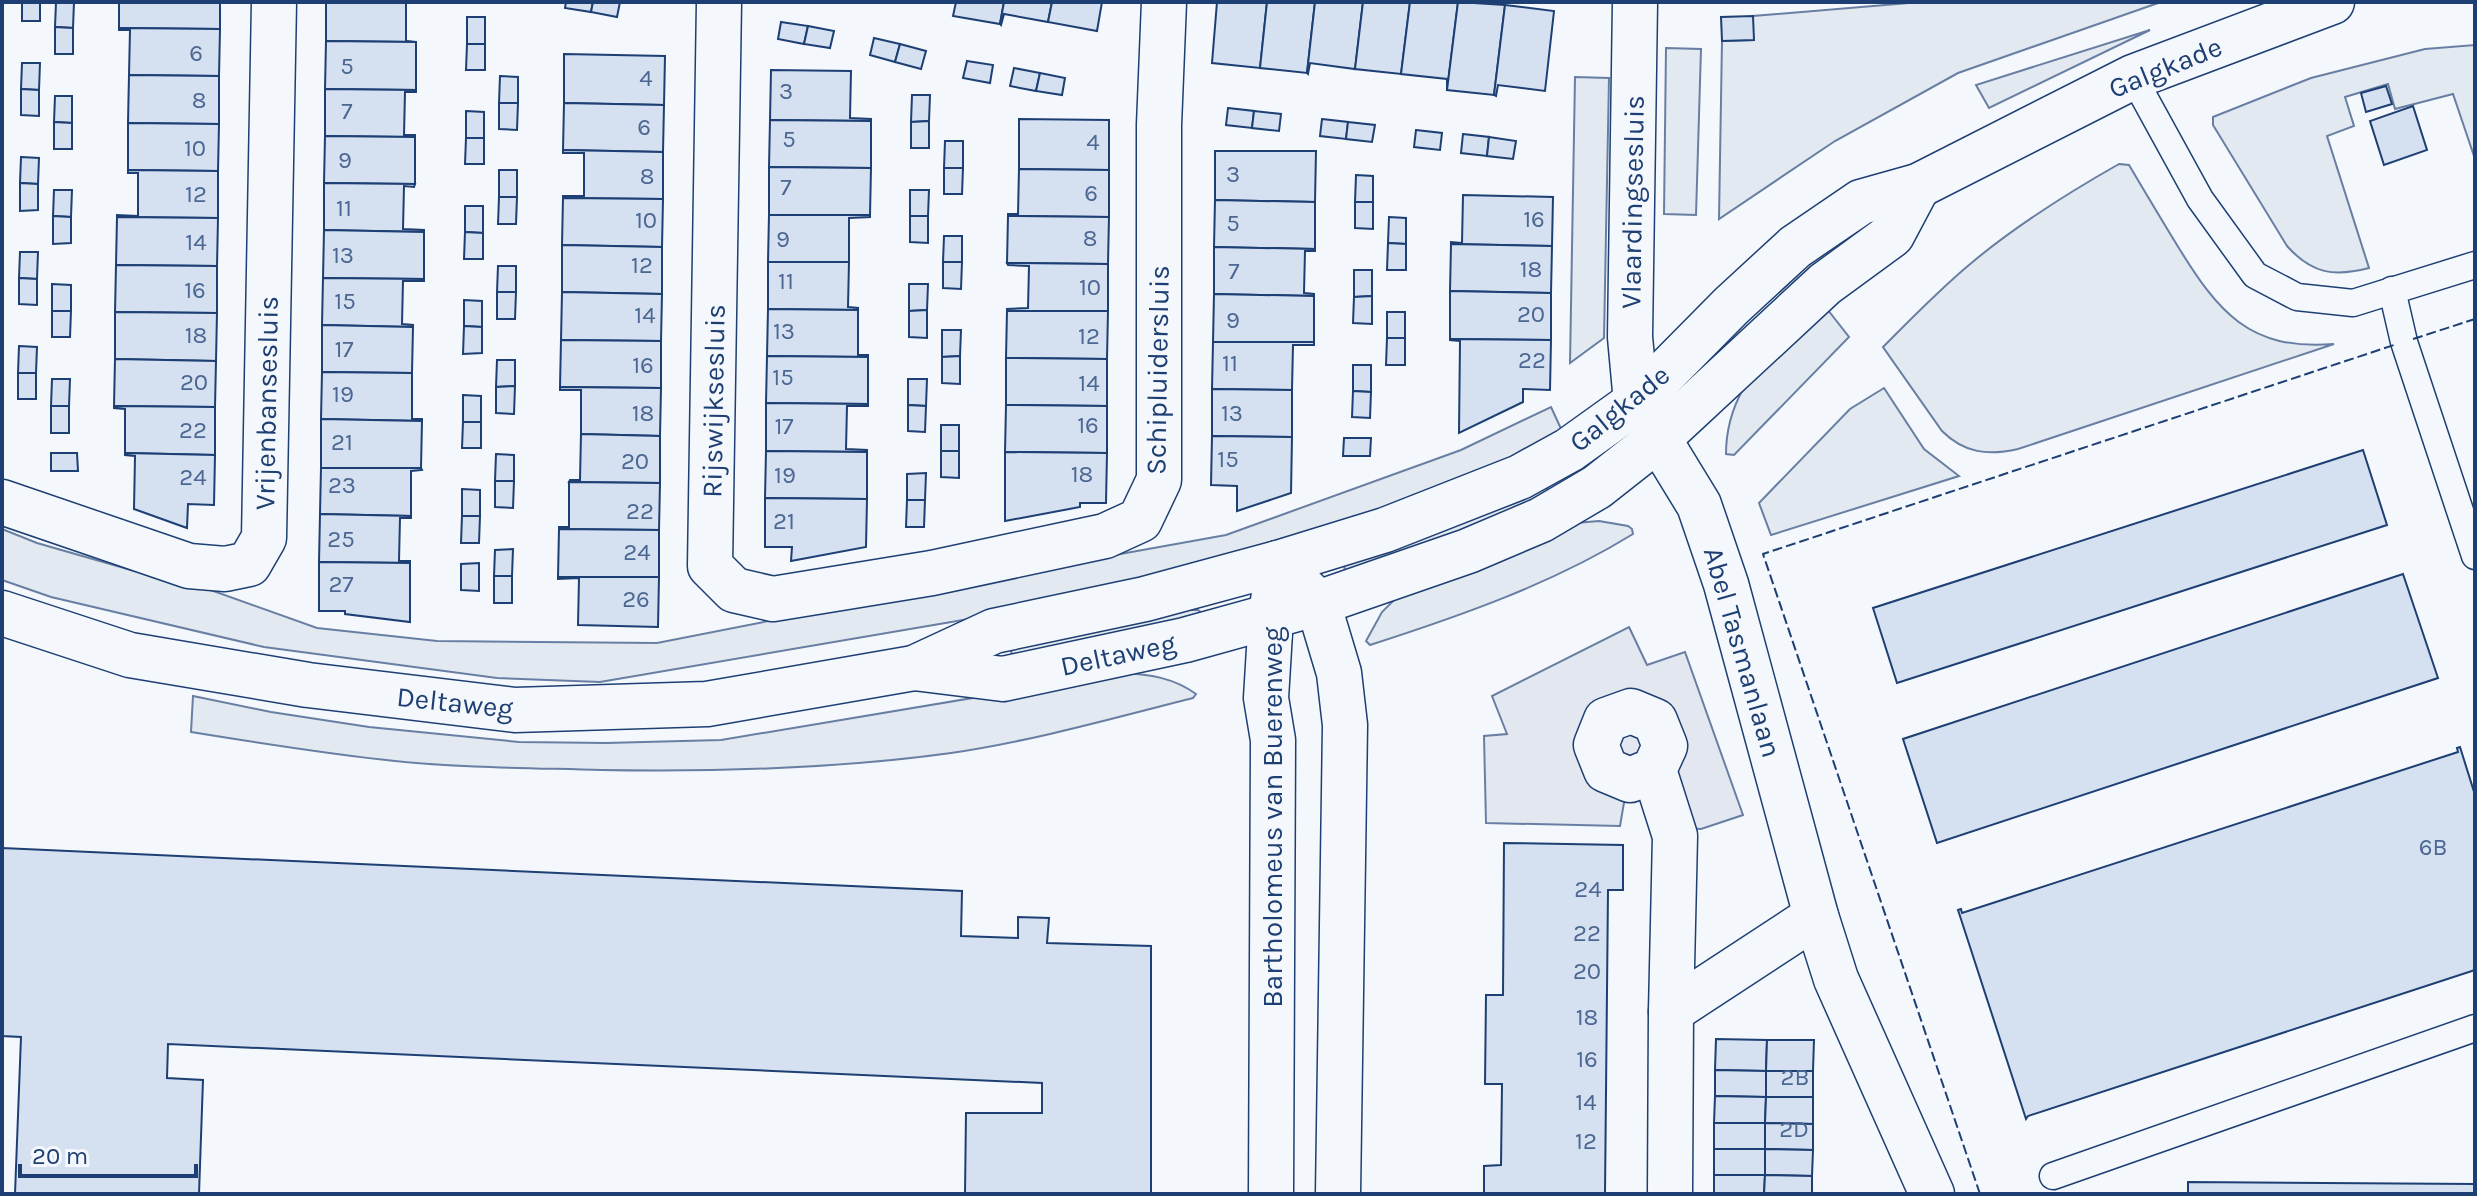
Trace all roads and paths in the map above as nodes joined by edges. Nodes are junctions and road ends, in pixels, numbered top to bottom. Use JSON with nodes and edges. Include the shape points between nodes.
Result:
{"nodes":[{"id":1,"x":274,"y":2,"type":"edge"},
{"id":2,"x":719,"y":2,"type":"edge"},
{"id":3,"x":1164,"y":2,"type":"edge"},
{"id":4,"x":1635,"y":2,"type":"edge"},
{"id":5,"x":2332,"y":2,"type":"edge"},
{"id":6,"x":2133,"y":77,"type":"junction"},
{"id":7,"x":1918,"y":186,"type":"junction"},
{"id":8,"x":2475,"y":265,"type":"edge"},
{"id":9,"x":2392,"y":290,"type":"junction"},
{"id":10,"x":1636,"y":402,"type":"junction"},
{"id":11,"x":1658,"y":439,"type":"junction"},
{"id":12,"x":12,"y":506,"type":"edge"},
{"id":13,"x":2475,"y":556,"type":"edge"},
{"id":14,"x":1278,"y":563,"type":"junction"},
{"id":15,"x":932,"y":573,"type":"joint"},
{"id":16,"x":1318,"y":603,"type":"junction"},
{"id":17,"x":2,"y":613,"type":"edge"},
{"id":18,"x":1271,"y":616,"type":"junction"},
{"id":19,"x":914,"y":668,"type":"junction"},
{"id":20,"x":1654,"y":770,"type":"dead end"},
{"id":21,"x":1816,"y":916,"type":"junction"},
{"id":22,"x":1671,"y":1011,"type":"junction"},
{"id":23,"x":2475,"y":1028,"type":"edge"},
{"id":24,"x":2053,"y":1176,"type":"dead end"},
{"id":25,"x":1271,"y":1194,"type":"edge"},
{"id":26,"x":1338,"y":1194,"type":"edge"},
{"id":27,"x":1670,"y":1194,"type":"edge"},
{"id":28,"x":1932,"y":1194,"type":"edge"}],
"edges":[{"from":1,"to":12,"type":"street","name":"Vrijenbansesluis","via":[[264,538],[249,564],[225,569],[189,566]]},
{"from":2,"to":15,"type":"street","name":"Rijswijksesluis","via":[[710,566],[734,590],[773,599]]},
{"from":3,"to":15,"type":"street","name":"Schipluidersluis","via":[[1159,480],[1140,520],[1105,536]]},
{"from":4,"to":10,"type":"street","name":"Vlaardingsesluis","via":[[1630,337]]},
{"from":5,"to":6,"type":"street","name":"Galgkade"},
{"from":6,"to":7,"type":"street","name":"Galgkade"},
{"from":6,"to":9,"type":"lane","via":[[2200,199],[2255,275],[2311,299],[2353,303]]},
{"from":7,"to":10,"type":"street","name":"Galgkade","via":[[1861,202],[1795,247]]},
{"from":7,"to":11,"type":"street","name":"Galgkade","via":[[1892,235],[1825,284]]},
{"from":8,"to":9,"type":"lane"},
{"from":9,"to":13,"type":"lane","via":[[2404,342]]},
{"from":10,"to":11,"type":"street","name":"Abel Tasmanlaan"},
{"from":10,"to":14,"type":"street","name":"Galgkade","via":[[1520,477],[1385,530]]},
{"from":11,"to":16,"type":"street","name":"Galgkade","via":[[1597,487],[1541,520]]},
{"from":11,"to":21,"type":"street","name":"Abel Tasmanlaan","via":[[1699,505],[1726,584]]},
{"from":14,"to":16,"type":"street","name":"Bartholomeus van Buerenweg"},
{"from":14,"to":18,"type":"street","name":"Bartholomeus van Buerenweg"},
{"from":14,"to":19,"type":"street","name":"Deltaweg","via":[[1145,599],[994,631]]},
{"from":16,"to":18,"type":"street","name":"Deltaweg"},
{"from":16,"to":26,"type":"street","name":"Bartholomeus van Buerenweg","via":[[1339,673],[1345,725]]},
{"from":17,"to":19,"type":"street","name":"Deltaweg","via":[[130,655],[308,685],[515,710],[707,704]]},
{"from":18,"to":19,"type":"street","name":"Deltaweg","via":[[1003,679]]},
{"from":18,"to":25,"type":"street","name":"Bartholomeus van Buerenweg","via":[[1266,698],[1273,740]]},
{"from":20,"to":22,"type":"street","via":[[1675,836]]},
{"from":21,"to":22,"type":"street"},
{"from":21,"to":28,"type":"street","name":"Abel Tasmanlaan","via":[[1836,979]]},
{"from":22,"to":27,"type":"street"},
{"from":23,"to":24,"type":"lane"}]}
